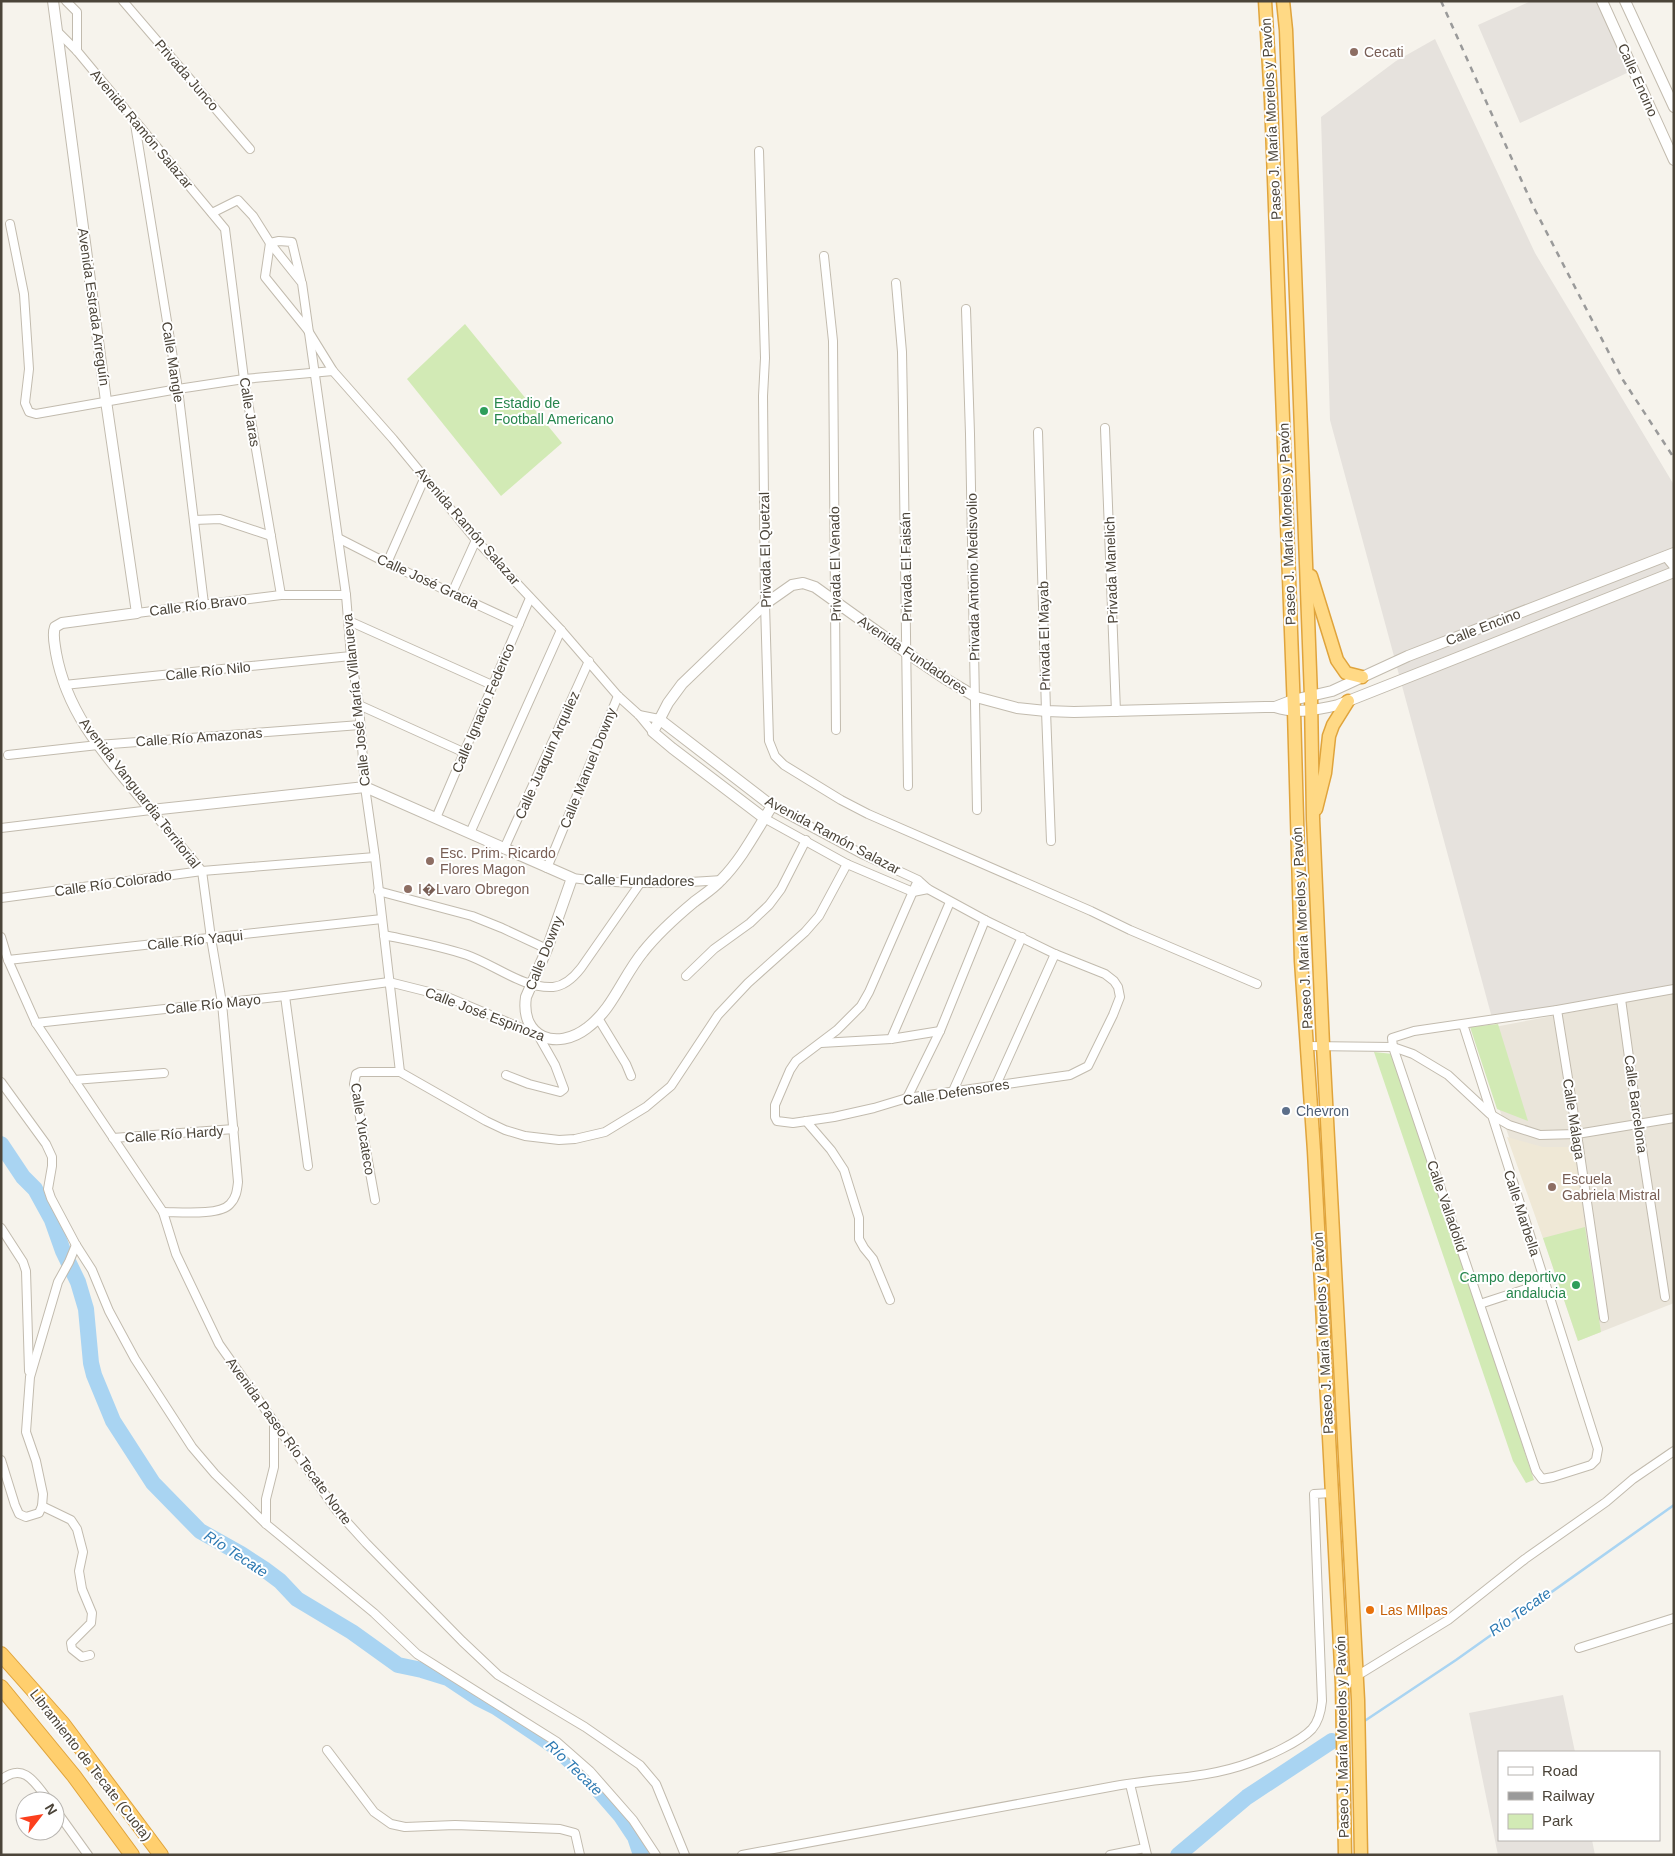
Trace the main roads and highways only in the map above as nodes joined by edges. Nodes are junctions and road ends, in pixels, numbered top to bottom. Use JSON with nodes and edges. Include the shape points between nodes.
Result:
{"nodes":[{"id":1,"x":1266,"y":1,"type":"edge"},
{"id":2,"x":1283,"y":1,"type":"edge"},
{"id":3,"x":1306,"y":556,"type":"junction"},
{"id":4,"x":1362,"y":677,"type":"road end"},
{"id":5,"x":1348,"y":701,"type":"road end"},
{"id":6,"x":1312,"y":819,"type":"junction"},
{"id":7,"x":1,"y":1654,"type":"edge"},
{"id":8,"x":1,"y":1687,"type":"edge"},
{"id":9,"x":132,"y":1855,"type":"edge"},
{"id":10,"x":161,"y":1855,"type":"edge"},
{"id":11,"x":1345,"y":1855,"type":"edge"},
{"id":12,"x":1361,"y":1855,"type":"edge"}],
"edges":[{"from":1,"to":11,"type":"highway","name":"Paseo J. María Morelos y Pavón","via":[[1301,961],[1342,1685]]},
{"from":2,"to":3,"type":"highway","name":"Paseo J. María Morelos y Pavón"},
{"from":3,"to":4,"type":"highway","via":[[1336,660],[1346,673]]},
{"from":3,"to":6,"type":"highway","name":"Paseo J. María Morelos y Pavón"},
{"from":5,"to":6,"type":"highway","via":[[1329,736],[1320,796]]},
{"from":6,"to":12,"type":"highway","name":"Paseo J. María Morelos y Pavón","via":[[1357,1676]]},
{"from":7,"to":10,"type":"highway","name":"Libramiento de Tecate (Cuota)","via":[[62,1724]]},
{"from":8,"to":9,"type":"highway","name":"Libramiento de Tecate (Cuota)","via":[[74,1776]]}]}
